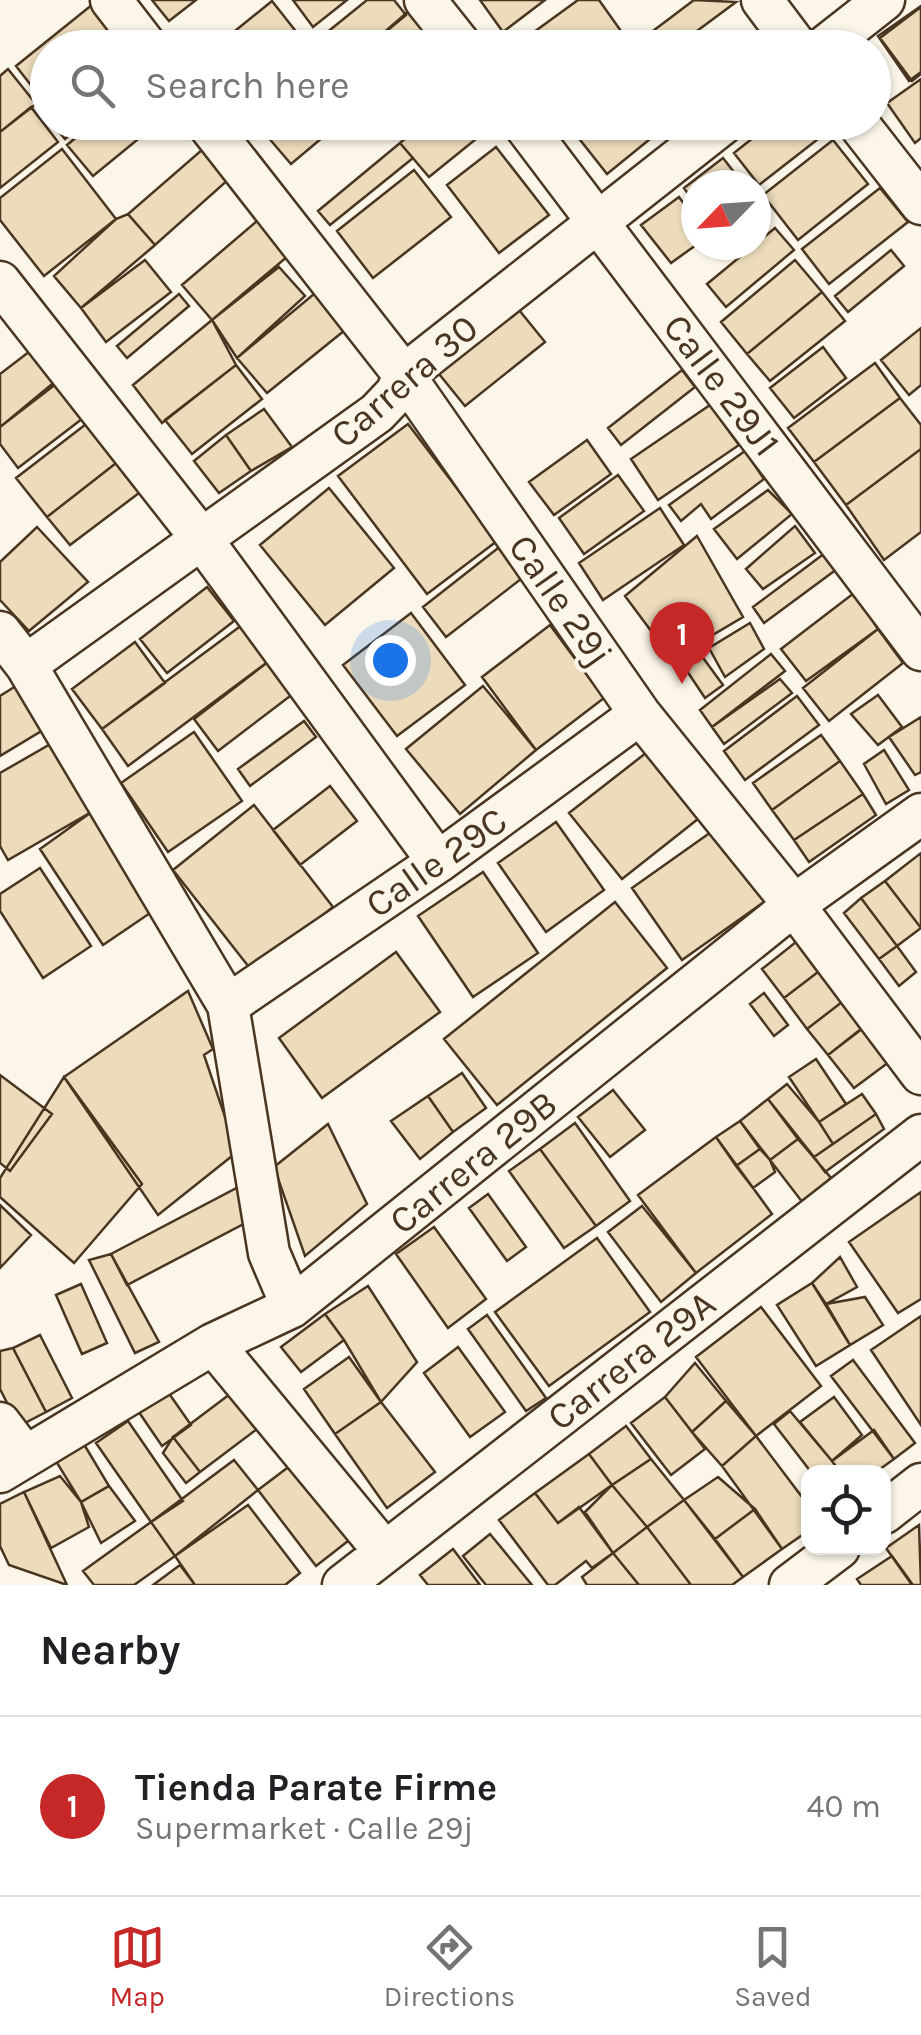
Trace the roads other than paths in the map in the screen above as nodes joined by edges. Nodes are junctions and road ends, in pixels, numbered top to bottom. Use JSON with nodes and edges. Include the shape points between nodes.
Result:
{"nodes":[{"id":1,"x":110,"y":0,"type":"edge"},
{"id":2,"x":426,"y":0,"type":"edge"},
{"id":3,"x":762,"y":0,"type":"edge"},
{"id":4,"x":884,"y":0,"type":"edge"},
{"id":5,"x":134,"y":30,"type":"edge"},
{"id":6,"x":449,"y":30,"type":"edge"},
{"id":7,"x":784,"y":30,"type":"edge"},
{"id":8,"x":846,"y":30,"type":"edge"},
{"id":9,"x":220,"y":140,"type":"edge"},
{"id":10,"x":536,"y":140,"type":"edge"},
{"id":11,"x":702,"y":140,"type":"edge"},
{"id":12,"x":871,"y":140,"type":"edge"},
{"id":13,"x":921,"y":204,"type":"edge"},
{"id":14,"x":598,"y":220,"type":"junction"},
{"id":15,"x":0,"y":282,"type":"edge"},
{"id":16,"x":404,"y":375,"type":"junction"},
{"id":17,"x":201,"y":538,"type":"junction"},
{"id":18,"x":0,"y":632,"type":"edge"},
{"id":19,"x":921,"y":650,"type":"edge"},
{"id":20,"x":26,"y":665,"type":"junction"},
{"id":21,"x":640,"y":714,"type":"junction"},
{"id":22,"x":921,"y":814,"type":"edge"},
{"id":23,"x":438,"y":862,"type":"junction"},
{"id":24,"x":794,"y":905,"type":"junction"},
{"id":25,"x":228,"y":1005,"type":"junction"},
{"id":26,"x":921,"y":1074,"type":"edge"},
{"id":27,"x":921,"y":1136,"type":"edge"},
{"id":28,"x":292,"y":1307,"type":"junction"},
{"id":29,"x":212,"y":1344,"type":"junction"},
{"id":30,"x":0,"y":1423,"type":"edge"},
{"id":31,"x":12,"y":1464,"type":"edge"},
{"id":32,"x":921,"y":1484,"type":"edge"},
{"id":33,"x":891,"y":1508,"type":"edge"},
{"id":34,"x":384,"y":1551,"type":"junction"},
{"id":35,"x":829,"y":1555,"type":"edge"},
{"id":36,"x":343,"y":1585,"type":"edge"},
{"id":37,"x":790,"y":1585,"type":"edge"}],
"edges":[{"from":1,"to":5,"type":"street"},
{"from":2,"to":6,"type":"street"},
{"from":3,"to":7,"type":"street"},
{"from":4,"to":8,"type":"street"},
{"from":9,"to":16,"type":"street","name":"Calle 29j"},
{"from":10,"to":14,"type":"street","name":"Calle 29J1"},
{"from":11,"to":14,"type":"street","name":"Carrera 30"},
{"from":12,"to":13,"type":"street"},
{"from":14,"to":16,"type":"street","name":"Carrera 30"},
{"from":14,"to":19,"type":"street","name":"Calle 29J1"},
{"from":15,"to":17,"type":"street"},
{"from":16,"to":17,"type":"street","name":"Carrera 30","via":[[376,413]]},
{"from":16,"to":21,"type":"street","name":"Calle 29j"},
{"from":17,"to":20,"type":"street","name":"Carrera 30"},
{"from":17,"to":23,"type":"street"},
{"from":18,"to":20,"type":"street"},
{"from":20,"to":25,"type":"street"},
{"from":21,"to":23,"type":"street","name":"Calle 29C"},
{"from":21,"to":24,"type":"street","name":"Calle 29j"},
{"from":22,"to":24,"type":"street","name":"Carrera 29B"},
{"from":23,"to":25,"type":"street","name":"Calle 29C"},
{"from":24,"to":26,"type":"street","name":"Calle 29j"},
{"from":24,"to":28,"type":"street","name":"Carrera 29B"},
{"from":25,"to":28,"type":"street","via":[[269,1253]]},
{"from":27,"to":34,"type":"street","name":"Carrera 29A"},
{"from":28,"to":29,"type":"street","name":"Carrera 29B"},
{"from":29,"to":31,"type":"street","name":"Carrera 29B"},
{"from":29,"to":34,"type":"street"},
{"from":30,"to":31,"type":"street"},
{"from":32,"to":33,"type":"street"},
{"from":34,"to":36,"type":"street","name":"Carrera 29A"},
{"from":35,"to":37,"type":"street"}]}
